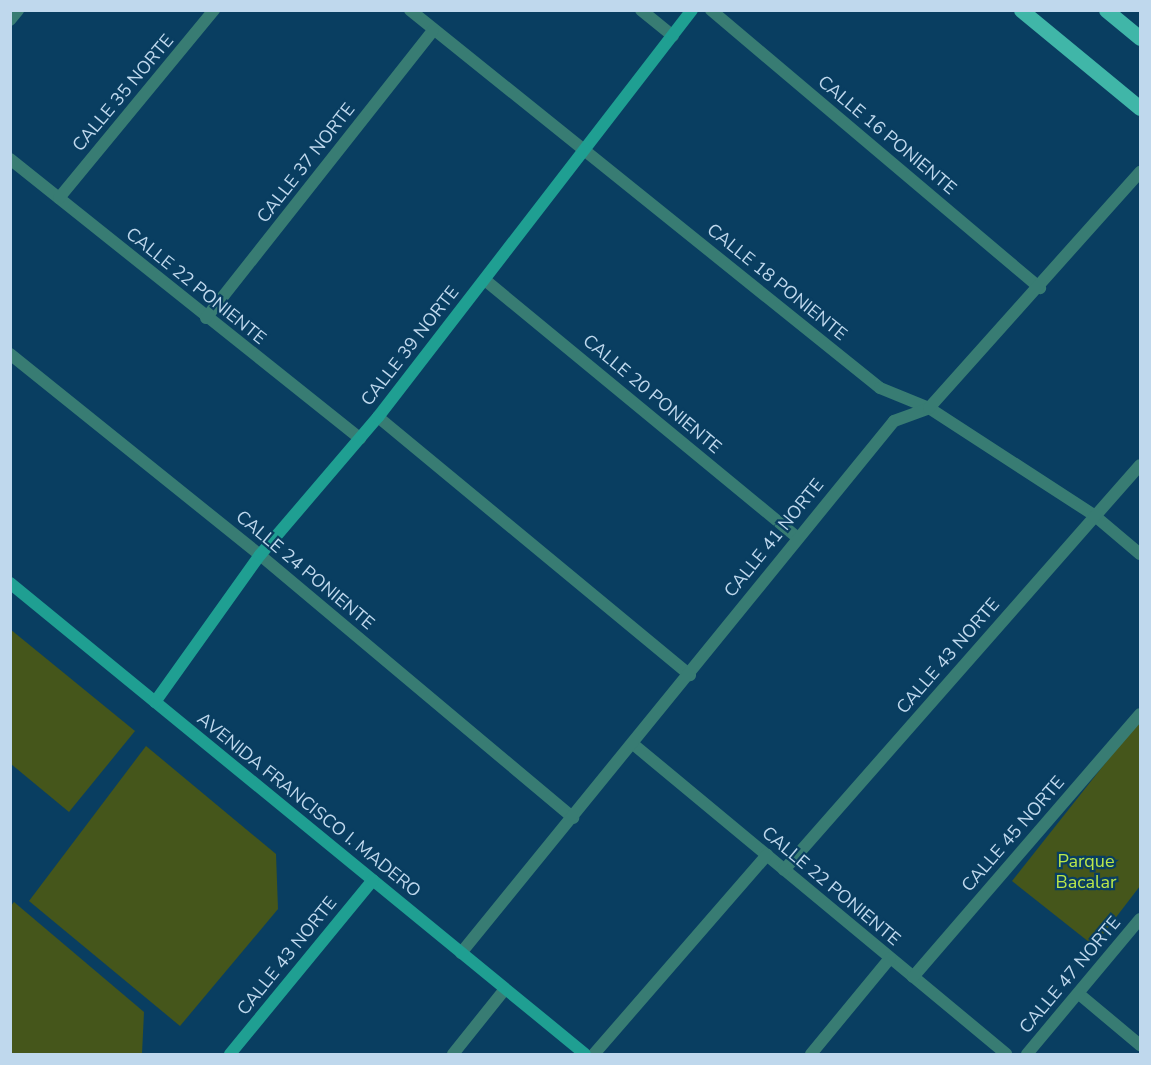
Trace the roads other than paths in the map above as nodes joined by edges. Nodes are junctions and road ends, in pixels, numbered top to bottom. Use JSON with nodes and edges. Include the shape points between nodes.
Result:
{"nodes":[{"id":1,"x":18,"y":10,"type":"edge"},
{"id":2,"x":214,"y":10,"type":"edge"},
{"id":3,"x":410,"y":10,"type":"edge"},
{"id":4,"x":641,"y":10,"type":"edge"},
{"id":5,"x":692,"y":10,"type":"edge"},
{"id":6,"x":711,"y":10,"type":"edge"},
{"id":7,"x":1021,"y":10,"type":"edge"},
{"id":8,"x":1106,"y":10,"type":"edge"},
{"id":9,"x":10,"y":20,"type":"edge"},
{"id":10,"x":434,"y":31,"type":"junction"},
{"id":11,"x":673,"y":36,"type":"junction"},
{"id":12,"x":1140,"y":38,"type":"edge"},
{"id":13,"x":1140,"y":108,"type":"edge"},
{"id":14,"x":585,"y":151,"type":"junction"},
{"id":15,"x":10,"y":159,"type":"edge"},
{"id":16,"x":1140,"y":172,"type":"edge"},
{"id":17,"x":59,"y":198,"type":"junction"},
{"id":18,"x":485,"y":280,"type":"junction"},
{"id":19,"x":1040,"y":288,"type":"junction"},
{"id":20,"x":206,"y":318,"type":"junction"},
{"id":21,"x":10,"y":354,"type":"edge"},
{"id":22,"x":929,"y":408,"type":"junction"},
{"id":23,"x":378,"y":417,"type":"junction"},
{"id":24,"x":360,"y":438,"type":"junction"},
{"id":25,"x":1140,"y":465,"type":"edge"},
{"id":26,"x":1095,"y":516,"type":"junction"},
{"id":27,"x":796,"y":537,"type":"junction"},
{"id":28,"x":1140,"y":554,"type":"edge"},
{"id":29,"x":260,"y":555,"type":"junction"},
{"id":30,"x":10,"y":583,"type":"edge"},
{"id":31,"x":690,"y":675,"type":"junction"},
{"id":32,"x":155,"y":702,"type":"junction"},
{"id":33,"x":1140,"y":714,"type":"edge"},
{"id":34,"x":633,"y":744,"type":"junction"},
{"id":35,"x":573,"y":818,"type":"junction"},
{"id":36,"x":767,"y":855,"type":"junction"},
{"id":37,"x":784,"y":870,"type":"junction"},
{"id":38,"x":372,"y":880,"type":"junction"},
{"id":39,"x":1140,"y":919,"type":"edge"},
{"id":40,"x":461,"y":953,"type":"junction"},
{"id":41,"x":890,"y":958,"type":"junction"},
{"id":42,"x":913,"y":977,"type":"junction"},
{"id":43,"x":505,"y":989,"type":"junction"},
{"id":44,"x":1079,"y":994,"type":"junction"},
{"id":45,"x":1140,"y":1045,"type":"edge"},
{"id":46,"x":230,"y":1054,"type":"edge"},
{"id":47,"x":453,"y":1054,"type":"edge"},
{"id":48,"x":585,"y":1054,"type":"edge"},
{"id":49,"x":594,"y":1054,"type":"edge"},
{"id":50,"x":811,"y":1054,"type":"edge"},
{"id":51,"x":1006,"y":1054,"type":"edge"},
{"id":52,"x":1027,"y":1054,"type":"edge"}],
"edges":[{"from":1,"to":9,"type":"street"},
{"from":2,"to":17,"type":"street","name":"CALLE 35 NORTE"},
{"from":3,"to":10,"type":"street","name":"CALLE 18 PONIENTE"},
{"from":4,"to":11,"type":"street"},
{"from":5,"to":11,"type":"street","name":"CALLE 39 NORTE"},
{"from":6,"to":19,"type":"street","name":"CALLE 16 PONIENTE"},
{"from":7,"to":13,"type":"main road"},
{"from":8,"to":12,"type":"main road"},
{"from":10,"to":14,"type":"street","name":"CALLE 18 PONIENTE"},
{"from":10,"to":20,"type":"street","name":"CALLE 37 NORTE"},
{"from":11,"to":14,"type":"street","name":"CALLE 39 NORTE"},
{"from":14,"to":18,"type":"street","name":"CALLE 39 NORTE"},
{"from":14,"to":22,"type":"street","name":"CALLE 18 PONIENTE","via":[[880,388]]},
{"from":15,"to":17,"type":"street","name":"CALLE 22 PONIENTE"},
{"from":16,"to":19,"type":"street","name":"CALLE 41 NORTE"},
{"from":17,"to":20,"type":"street","name":"CALLE 22 PONIENTE"},
{"from":18,"to":23,"type":"street","name":"CALLE 39 NORTE"},
{"from":18,"to":27,"type":"street","name":"CALLE 20 PONIENTE"},
{"from":19,"to":22,"type":"street","name":"CALLE 41 NORTE"},
{"from":20,"to":24,"type":"street","name":"CALLE 22 PONIENTE"},
{"from":21,"to":29,"type":"street","name":"CALLE 24 PONIENTE"},
{"from":22,"to":26,"type":"street","name":"CALLE 18 PONIENTE"},
{"from":22,"to":27,"type":"street","name":"CALLE 41 NORTE","via":[[894,421]]},
{"from":23,"to":24,"type":"street","name":"CALLE 39 NORTE"},
{"from":23,"to":31,"type":"street"},
{"from":24,"to":29,"type":"street","name":"CALLE 39 NORTE"},
{"from":25,"to":26,"type":"street","name":"CALLE 43 NORTE"},
{"from":26,"to":28,"type":"street","name":"CALLE 18 PONIENTE"},
{"from":26,"to":37,"type":"street","name":"CALLE 43 NORTE"},
{"from":27,"to":31,"type":"street","name":"CALLE 41 NORTE"},
{"from":29,"to":32,"type":"street","name":"CALLE 39 NORTE"},
{"from":29,"to":35,"type":"street","name":"CALLE 24 PONIENTE"},
{"from":30,"to":32,"type":"street","name":"AVENIDA FRANCISCO I. MADERO"},
{"from":31,"to":34,"type":"street","name":"CALLE 41 NORTE"},
{"from":32,"to":38,"type":"street","name":"AVENIDA FRANCISCO I. MADERO"},
{"from":33,"to":42,"type":"street","name":"CALLE 45 NORTE"},
{"from":34,"to":35,"type":"street","name":"CALLE 41 NORTE"},
{"from":34,"to":36,"type":"street","name":"CALLE 22 PONIENTE"},
{"from":35,"to":40,"type":"street","name":"CALLE 41 NORTE"},
{"from":36,"to":37,"type":"street","name":"CALLE 22 PONIENTE"},
{"from":36,"to":49,"type":"street"},
{"from":37,"to":41,"type":"street","name":"CALLE 22 PONIENTE"},
{"from":38,"to":40,"type":"street","name":"AVENIDA FRANCISCO I. MADERO"},
{"from":38,"to":46,"type":"street","name":"CALLE 43 NORTE"},
{"from":39,"to":44,"type":"street","name":"CALLE 47 NORTE"},
{"from":40,"to":43,"type":"street","name":"AVENIDA FRANCISCO I. MADERO"},
{"from":41,"to":42,"type":"street","name":"CALLE 22 PONIENTE"},
{"from":41,"to":50,"type":"street"},
{"from":42,"to":51,"type":"street","name":"CALLE 22 PONIENTE"},
{"from":43,"to":47,"type":"street"},
{"from":43,"to":48,"type":"street","name":"AVENIDA FRANCISCO I. MADERO"},
{"from":44,"to":45,"type":"street"},
{"from":44,"to":52,"type":"street","name":"CALLE 47 NORTE"}]}
